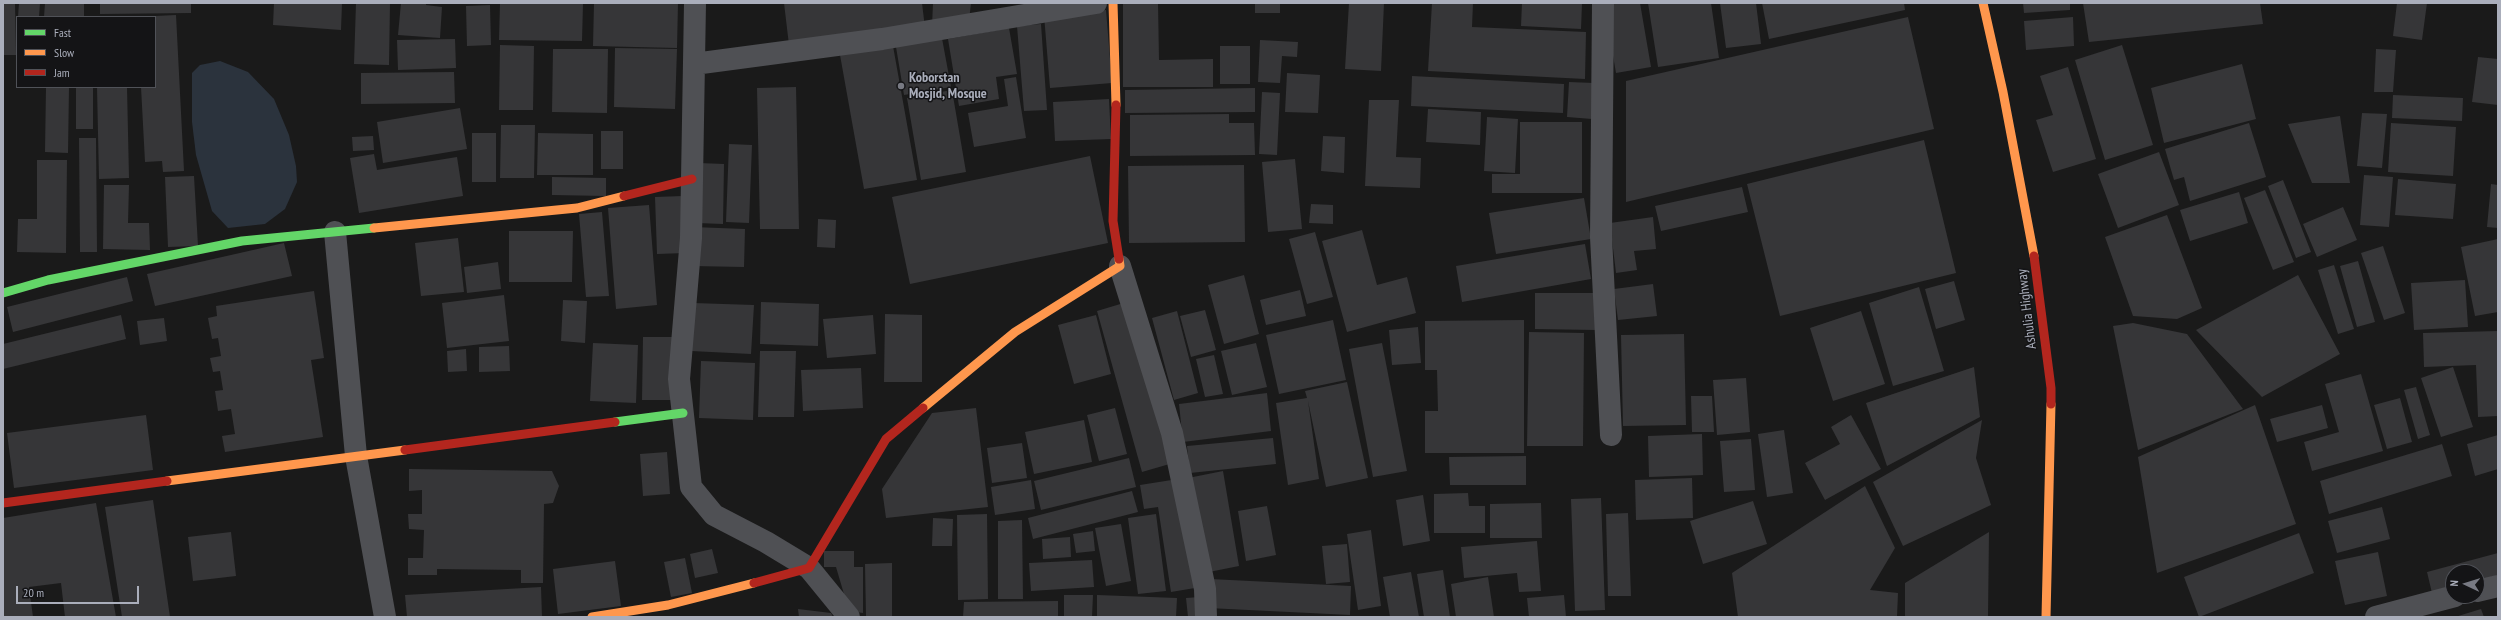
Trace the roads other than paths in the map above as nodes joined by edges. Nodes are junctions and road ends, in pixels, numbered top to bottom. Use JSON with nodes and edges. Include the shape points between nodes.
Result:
{"nodes":[{"id":1,"x":696,"y":3,"type":"edge"},
{"id":2,"x":1096,"y":3,"type":"edge"},
{"id":3,"x":1113,"y":3,"type":"edge"},
{"id":4,"x":1603,"y":3,"type":"edge"},
{"id":5,"x":1983,"y":3,"type":"edge"},
{"id":6,"x":694,"y":64,"type":"junction"},
{"id":7,"x":692,"y":179,"type":"junction"},
{"id":8,"x":336,"y":232,"type":"junction"},
{"id":9,"x":1120,"y":266,"type":"junction"},
{"id":10,"x":3,"y":293,"type":"edge"},
{"id":11,"x":683,"y":413,"type":"junction"},
{"id":12,"x":1611,"y":435,"type":"dead end"},
{"id":13,"x":356,"y":456,"type":"junction"},
{"id":14,"x":3,"y":503,"type":"edge"},
{"id":15,"x":809,"y":568,"type":"junction"},
{"id":16,"x":2498,"y":586,"type":"edge"},
{"id":17,"x":2485,"y":589,"type":"edge"},
{"id":18,"x":2445,"y":599,"type":"edge"},
{"id":19,"x":384,"y":617,"type":"edge"},
{"id":20,"x":592,"y":617,"type":"edge"},
{"id":21,"x":848,"y":617,"type":"edge"},
{"id":22,"x":1206,"y":617,"type":"edge"},
{"id":23,"x":2046,"y":617,"type":"edge"},
{"id":24,"x":2376,"y":617,"type":"edge"}],
"edges":[{"from":1,"to":6,"type":"street"},
{"from":2,"to":6,"type":"street","via":[[882,39]]},
{"from":3,"to":9,"type":"main road","via":[[1117,76],[1113,221]]},
{"from":4,"to":12,"type":"street","via":[[1601,237]]},
{"from":5,"to":23,"type":"main road","name":"Ashulia Highway","via":[[2032,239],[2051,388]]},
{"from":6,"to":7,"type":"street"},
{"from":7,"to":8,"type":"main road","via":[[577,208]]},
{"from":7,"to":11,"type":"street","via":[[691,238],[679,379]]},
{"from":8,"to":10,"type":"main road","via":[[242,241],[48,280]]},
{"from":8,"to":13,"type":"street"},
{"from":9,"to":15,"type":"main road","via":[[1015,332],[886,439]]},
{"from":9,"to":22,"type":"street","via":[[1172,433],[1205,589]]},
{"from":11,"to":13,"type":"main road"},
{"from":11,"to":15,"type":"street","via":[[691,487],[714,515]]},
{"from":13,"to":14,"type":"main road"},
{"from":13,"to":19,"type":"street"},
{"from":15,"to":20,"type":"main road","via":[[668,605]]},
{"from":15,"to":21,"type":"street"},
{"from":16,"to":17,"type":"street"},
{"from":18,"to":24,"type":"street"}]}
